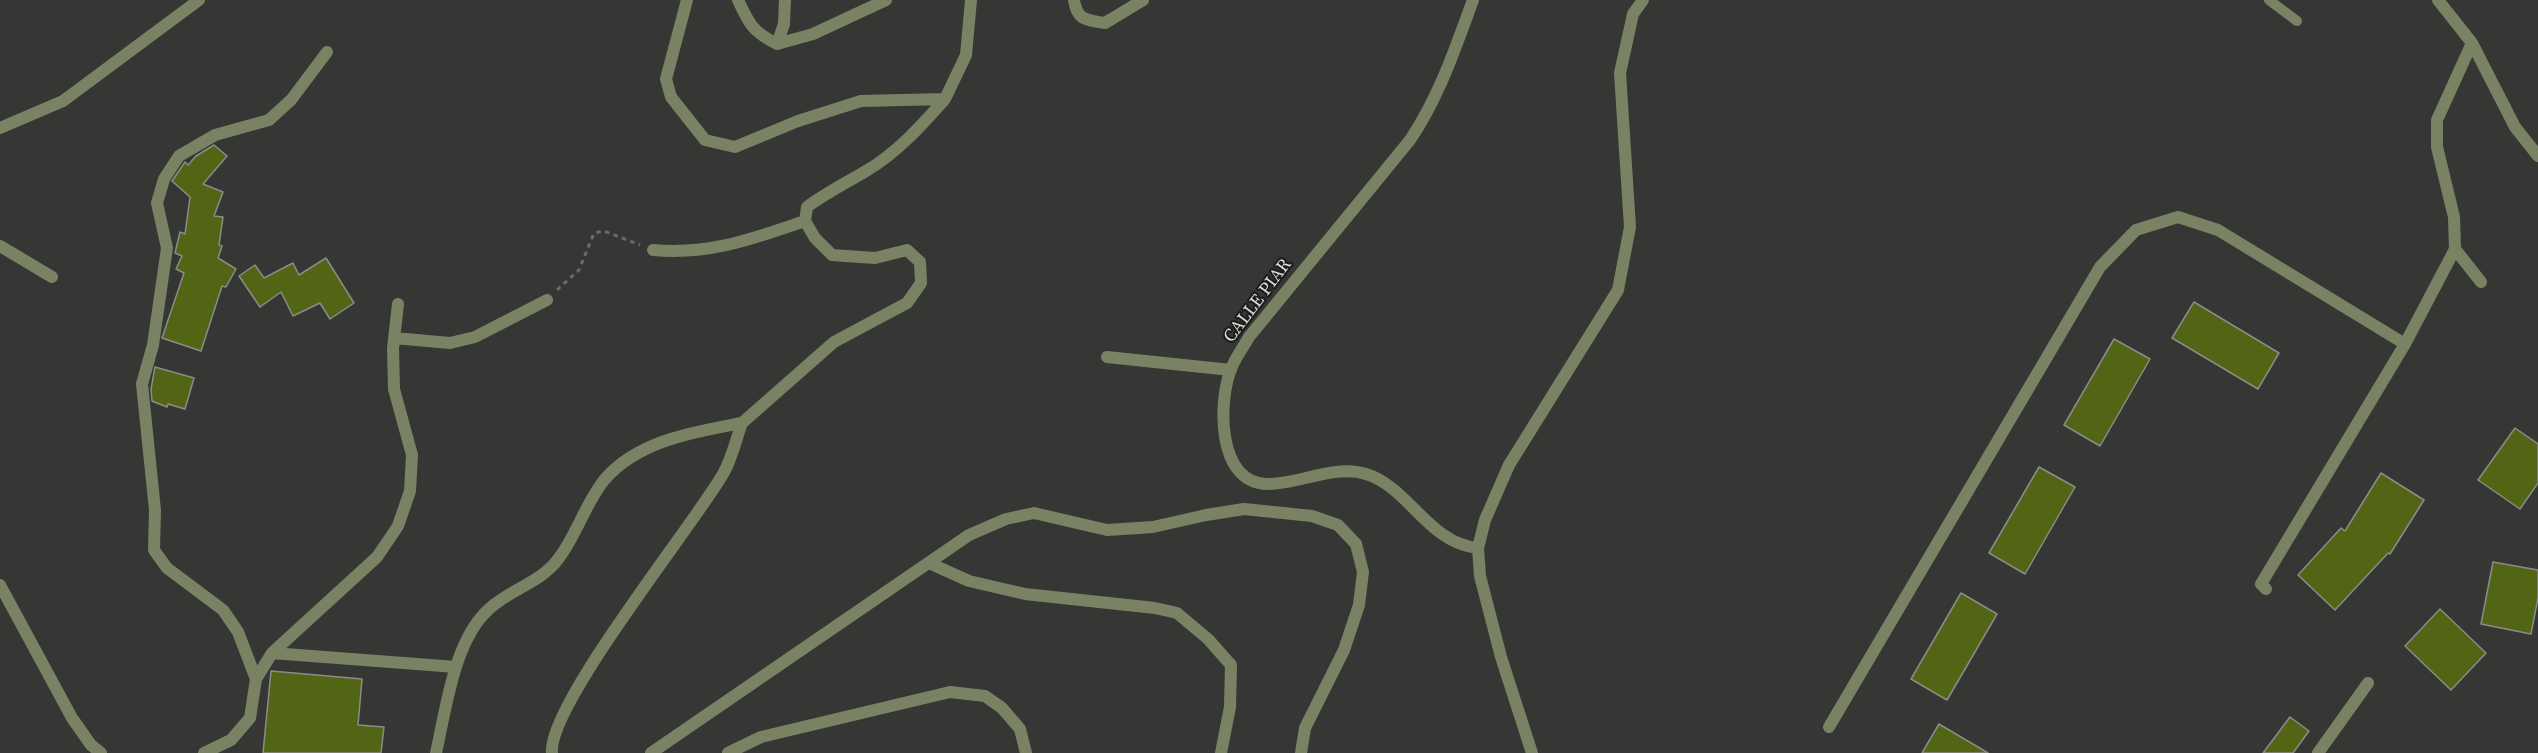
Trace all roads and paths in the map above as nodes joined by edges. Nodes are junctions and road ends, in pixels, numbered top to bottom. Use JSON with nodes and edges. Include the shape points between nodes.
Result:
{"nodes":[{"id":1,"x":199,"y":0,"type":"edge"},
{"id":2,"x":687,"y":0,"type":"edge"},
{"id":3,"x":738,"y":0,"type":"edge"},
{"id":4,"x":785,"y":0,"type":"edge"},
{"id":5,"x":886,"y":0,"type":"edge"},
{"id":6,"x":971,"y":0,"type":"edge"},
{"id":7,"x":1074,"y":0,"type":"edge"},
{"id":8,"x":1143,"y":0,"type":"edge"},
{"id":9,"x":1473,"y":0,"type":"edge"},
{"id":10,"x":1643,"y":0,"type":"edge"},
{"id":11,"x":2269,"y":0,"type":"edge"},
{"id":12,"x":2438,"y":0,"type":"edge"},
{"id":13,"x":2296,"y":21,"type":"dead end"},
{"id":14,"x":2472,"y":43,"type":"junction"},
{"id":15,"x":777,"y":44,"type":"junction"},
{"id":16,"x":327,"y":52,"type":"dead end"},
{"id":17,"x":945,"y":99,"type":"junction"},
{"id":18,"x":0,"y":128,"type":"edge"},
{"id":19,"x":2538,"y":156,"type":"edge"},
{"id":20,"x":805,"y":221,"type":"junction"},
{"id":21,"x":0,"y":246,"type":"edge"},
{"id":22,"x":2455,"y":249,"type":"junction"},
{"id":23,"x":653,"y":250,"type":"joint"},
{"id":24,"x":52,"y":277,"type":"dead end"},
{"id":25,"x":2481,"y":282,"type":"dead end"},
{"id":26,"x":547,"y":300,"type":"joint"},
{"id":27,"x":398,"y":304,"type":"dead end"},
{"id":28,"x":394,"y":338,"type":"junction"},
{"id":29,"x":2404,"y":344,"type":"junction"},
{"id":30,"x":1107,"y":357,"type":"dead end"},
{"id":31,"x":1231,"y":370,"type":"junction"},
{"id":32,"x":742,"y":423,"type":"junction"},
{"id":33,"x":1478,"y":548,"type":"junction"},
{"id":34,"x":929,"y":563,"type":"junction"},
{"id":35,"x":0,"y":585,"type":"edge"},
{"id":36,"x":2266,"y":589,"type":"dead end"},
{"id":37,"x":272,"y":653,"type":"junction"},
{"id":38,"x":456,"y":667,"type":"junction"},
{"id":39,"x":256,"y":679,"type":"junction"},
{"id":40,"x":2368,"y":683,"type":"dead end"},
{"id":41,"x":1829,"y":727,"type":"dead end"},
{"id":42,"x":101,"y":753,"type":"edge"},
{"id":43,"x":196,"y":753,"type":"edge"},
{"id":44,"x":204,"y":753,"type":"edge"},
{"id":45,"x":436,"y":753,"type":"edge"},
{"id":46,"x":552,"y":753,"type":"edge"},
{"id":47,"x":651,"y":753,"type":"edge"},
{"id":48,"x":728,"y":753,"type":"edge"},
{"id":49,"x":1026,"y":753,"type":"edge"},
{"id":50,"x":1221,"y":753,"type":"edge"},
{"id":51,"x":1301,"y":753,"type":"edge"},
{"id":52,"x":1532,"y":753,"type":"edge"},
{"id":53,"x":2318,"y":753,"type":"edge"}],
"edges":[{"from":1,"to":18,"type":"street","via":[[63,101]]},
{"from":2,"to":17,"type":"street","via":[[666,79],[671,97],[705,140],[735,147],[861,101]]},
{"from":3,"to":15,"type":"street","via":[[749,24],[759,35]]},
{"from":4,"to":15,"type":"street","via":[[784,24]]},
{"from":5,"to":15,"type":"street","via":[[813,34]]},
{"from":6,"to":17,"type":"street","via":[[966,55]]},
{"from":7,"to":8,"type":"street","via":[[1075,11],[1084,19],[1105,23]]},
{"from":9,"to":31,"type":"street","name":"CALLE PIAR","via":[[1430,110],[1410,140],[1249,337]]},
{"from":10,"to":33,"type":"street","via":[[1632,14],[1620,73],[1630,227],[1618,290],[1509,465],[1485,520]]},
{"from":11,"to":13,"type":"lane"},
{"from":12,"to":14,"type":"street"},
{"from":14,"to":19,"type":"street","via":[[2515,127]]},
{"from":14,"to":22,"type":"street","via":[[2437,120],[2437,147],[2454,216]]},
{"from":16,"to":39,"type":"street","via":[[291,100],[268,120],[215,135],[179,156],[164,179],[157,202],[167,248],[153,345],[142,384],[155,510],[154,550],[167,568],[222,610],[238,632]]},
{"from":17,"to":20,"type":"street","via":[[918,130],[868,170],[807,207]]},
{"from":20,"to":23,"type":"street","via":[[736,244],[682,252]]},
{"from":20,"to":32,"type":"street","via":[[832,255],[875,258],[907,250],[920,262],[921,283],[907,303],[834,342]]},
{"from":21,"to":24,"type":"street"},
{"from":22,"to":25,"type":"street"},
{"from":22,"to":29,"type":"street"},
{"from":23,"to":26,"type":"path","via":[[604,231],[594,233],[579,270]]},
{"from":26,"to":28,"type":"street","via":[[475,336],[450,343]]},
{"from":27,"to":28,"type":"street"},
{"from":28,"to":37,"type":"street","via":[[394,389],[412,455],[410,491],[398,526],[377,557]]},
{"from":29,"to":36,"type":"street","via":[[2260,584]]},
{"from":29,"to":41,"type":"street","via":[[2218,230],[2178,217],[2136,230],[2100,267]]},
{"from":30,"to":31,"type":"street"},
{"from":31,"to":33,"type":"street","name":"CALLE PIAR","via":[[1222,407],[1234,466],[1246,478],[1266,484],[1339,472],[1366,474],[1390,487],[1429,524],[1461,547]]},
{"from":32,"to":38,"type":"street","via":[[678,436],[635,454],[605,479],[558,559],[535,580],[489,609],[467,637]]},
{"from":32,"to":46,"type":"street","via":[[724,472],[599,654],[558,724]]},
{"from":33,"to":52,"type":"street","via":[[1480,576],[1498,645]]},
{"from":34,"to":47,"type":"street"},
{"from":34,"to":50,"type":"street","via":[[969,581],[1025,594],[1178,614],[1231,664],[1230,707]]},
{"from":34,"to":51,"type":"street","via":[[969,535],[1006,519],[1034,513],[1107,530],[1153,527],[1244,509],[1312,516],[1338,525],[1356,544],[1363,572],[1359,605],[1344,650],[1305,728]]},
{"from":35,"to":42,"type":"street","via":[[72,718]]},
{"from":37,"to":38,"type":"street"},
{"from":37,"to":39,"type":"street"},
{"from":38,"to":45,"type":"street"},
{"from":39,"to":44,"type":"street","via":[[250,718],[231,740]]},
{"from":40,"to":53,"type":"street"},
{"from":43,"to":44,"type":"street"},
{"from":48,"to":49,"type":"street","via":[[761,737],[950,692],[985,696],[1002,708],[1020,729]]}]}
